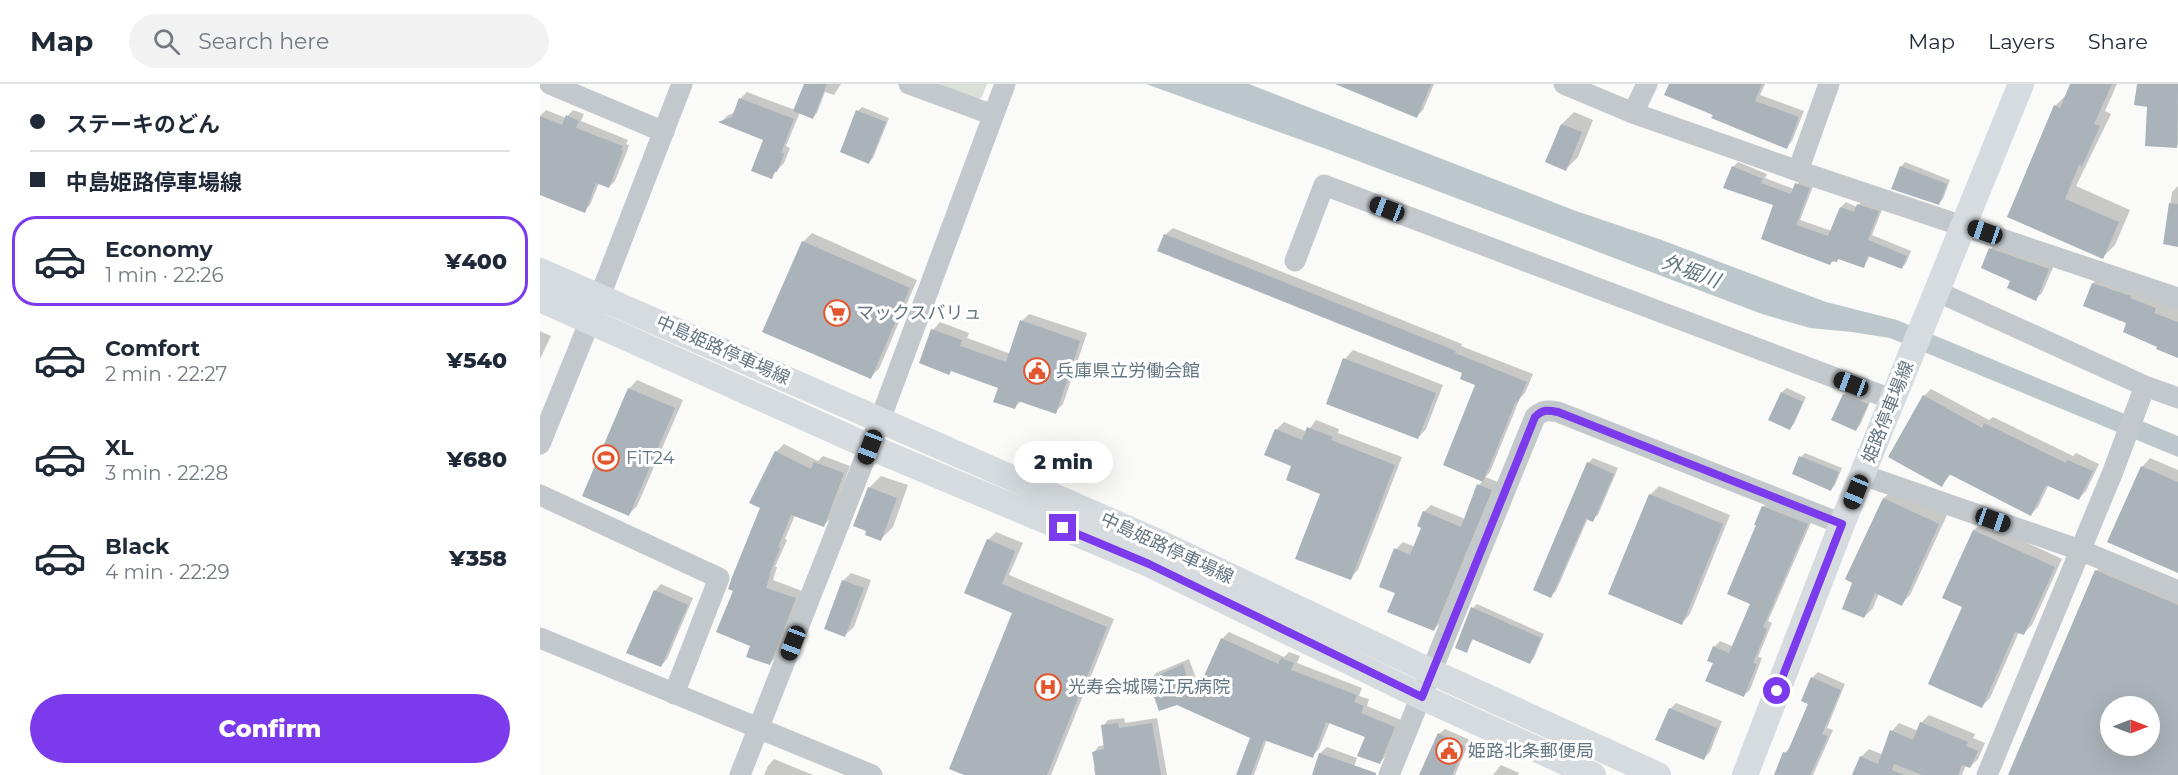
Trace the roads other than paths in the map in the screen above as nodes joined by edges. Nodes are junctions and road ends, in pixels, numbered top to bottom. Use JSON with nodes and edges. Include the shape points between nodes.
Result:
{"nodes":[{"id":1,"x":550,"y":84,"type":"edge"},
{"id":2,"x":682,"y":84,"type":"edge"},
{"id":3,"x":909,"y":84,"type":"edge"},
{"id":4,"x":1005,"y":84,"type":"edge"},
{"id":5,"x":1564,"y":84,"type":"edge"},
{"id":6,"x":1647,"y":84,"type":"edge"},
{"id":7,"x":1829,"y":84,"type":"edge"},
{"id":8,"x":2021,"y":84,"type":"edge"},
{"id":9,"x":1633,"y":113,"type":"junction"},
{"id":10,"x":993,"y":115,"type":"junction"},
{"id":11,"x":663,"y":132,"type":"junction"},
{"id":12,"x":1798,"y":171,"type":"junction"},
{"id":13,"x":1964,"y":225,"type":"junction"},
{"id":14,"x":1295,"y":261,"type":"dead end"},
{"id":15,"x":540,"y":271,"type":"edge"},
{"id":16,"x":1936,"y":291,"type":"junction"},
{"id":17,"x":600,"y":296,"type":"junction"},
{"id":18,"x":2178,"y":298,"type":"edge"},
{"id":19,"x":540,"y":299,"type":"edge"},
{"id":20,"x":590,"y":320,"type":"junction"},
{"id":21,"x":2145,"y":386,"type":"junction"},
{"id":22,"x":2178,"y":398,"type":"edge"},
{"id":23,"x":1894,"y":400,"type":"junction"},
{"id":24,"x":880,"y":420,"type":"junction"},
{"id":25,"x":540,"y":444,"type":"edge"},
{"id":26,"x":870,"y":447,"type":"junction"},
{"id":27,"x":1863,"y":475,"type":"junction"},
{"id":28,"x":540,"y":495,"type":"edge"},
{"id":29,"x":1842,"y":524,"type":"junction"},
{"id":30,"x":2080,"y":550,"type":"junction"},
{"id":31,"x":2178,"y":591,"type":"edge"},
{"id":32,"x":540,"y":638,"type":"edge"},
{"id":33,"x":1432,"y":672,"type":"junction"},
{"id":34,"x":674,"y":694,"type":"junction"},
{"id":35,"x":1422,"y":697,"type":"junction"},
{"id":36,"x":759,"y":729,"type":"junction"},
{"id":37,"x":740,"y":775,"type":"edge"},
{"id":38,"x":872,"y":775,"type":"edge"},
{"id":39,"x":1389,"y":775,"type":"edge"},
{"id":40,"x":1593,"y":775,"type":"edge"},
{"id":41,"x":1658,"y":775,"type":"edge"},
{"id":42,"x":1745,"y":775,"type":"edge"},
{"id":43,"x":1986,"y":775,"type":"edge"}],
"edges":[{"from":1,"to":11,"type":"street"},
{"from":2,"to":11,"type":"street"},
{"from":3,"to":10,"type":"street"},
{"from":4,"to":10,"type":"street"},
{"from":5,"to":9,"type":"street"},
{"from":6,"to":9,"type":"street"},
{"from":7,"to":12,"type":"street"},
{"from":8,"to":13,"type":"main road","name":"姫路停車場線"},
{"from":9,"to":12,"type":"street"},
{"from":10,"to":24,"type":"street"},
{"from":11,"to":17,"type":"street"},
{"from":12,"to":13,"type":"street"},
{"from":13,"to":16,"type":"main road","name":"姫路停車場線"},
{"from":13,"to":18,"type":"street"},
{"from":14,"to":23,"type":"street","via":[[1324,186]]},
{"from":15,"to":17,"type":"main road","name":"中島姫路停車場線"},
{"from":16,"to":21,"type":"street"},
{"from":16,"to":23,"type":"main road","name":"姫路停車場線"},
{"from":17,"to":20,"type":"street"},
{"from":17,"to":24,"type":"main road","name":"中島姫路停車場線"},
{"from":19,"to":20,"type":"main road","name":"中島姫路停車場線"},
{"from":20,"to":25,"type":"street"},
{"from":20,"to":26,"type":"main road","name":"中島姫路停車場線"},
{"from":21,"to":22,"type":"street"},
{"from":21,"to":30,"type":"street"},
{"from":23,"to":27,"type":"main road","name":"姫路停車場線"},
{"from":24,"to":26,"type":"street"},
{"from":24,"to":33,"type":"main road","name":"中島姫路停車場線","via":[[1158,542]]},
{"from":26,"to":35,"type":"main road","name":"中島姫路停車場線","via":[[1149,564]]},
{"from":26,"to":36,"type":"street"},
{"from":27,"to":29,"type":"main road","name":"姫路停車場線"},
{"from":27,"to":30,"type":"street"},
{"from":28,"to":34,"type":"street","via":[[719,578]]},
{"from":29,"to":33,"type":"street","via":[[1558,412],[1540,412]]},
{"from":29,"to":42,"type":"main road","name":"姫路停車場線"},
{"from":30,"to":31,"type":"street"},
{"from":30,"to":43,"type":"street"},
{"from":32,"to":34,"type":"street"},
{"from":33,"to":35,"type":"street"},
{"from":33,"to":41,"type":"main road","name":"中島姫路停車場線"},
{"from":34,"to":36,"type":"street"},
{"from":35,"to":39,"type":"street"},
{"from":35,"to":40,"type":"main road","name":"中島姫路停車場線"},
{"from":36,"to":37,"type":"street"},
{"from":36,"to":38,"type":"street"}]}
